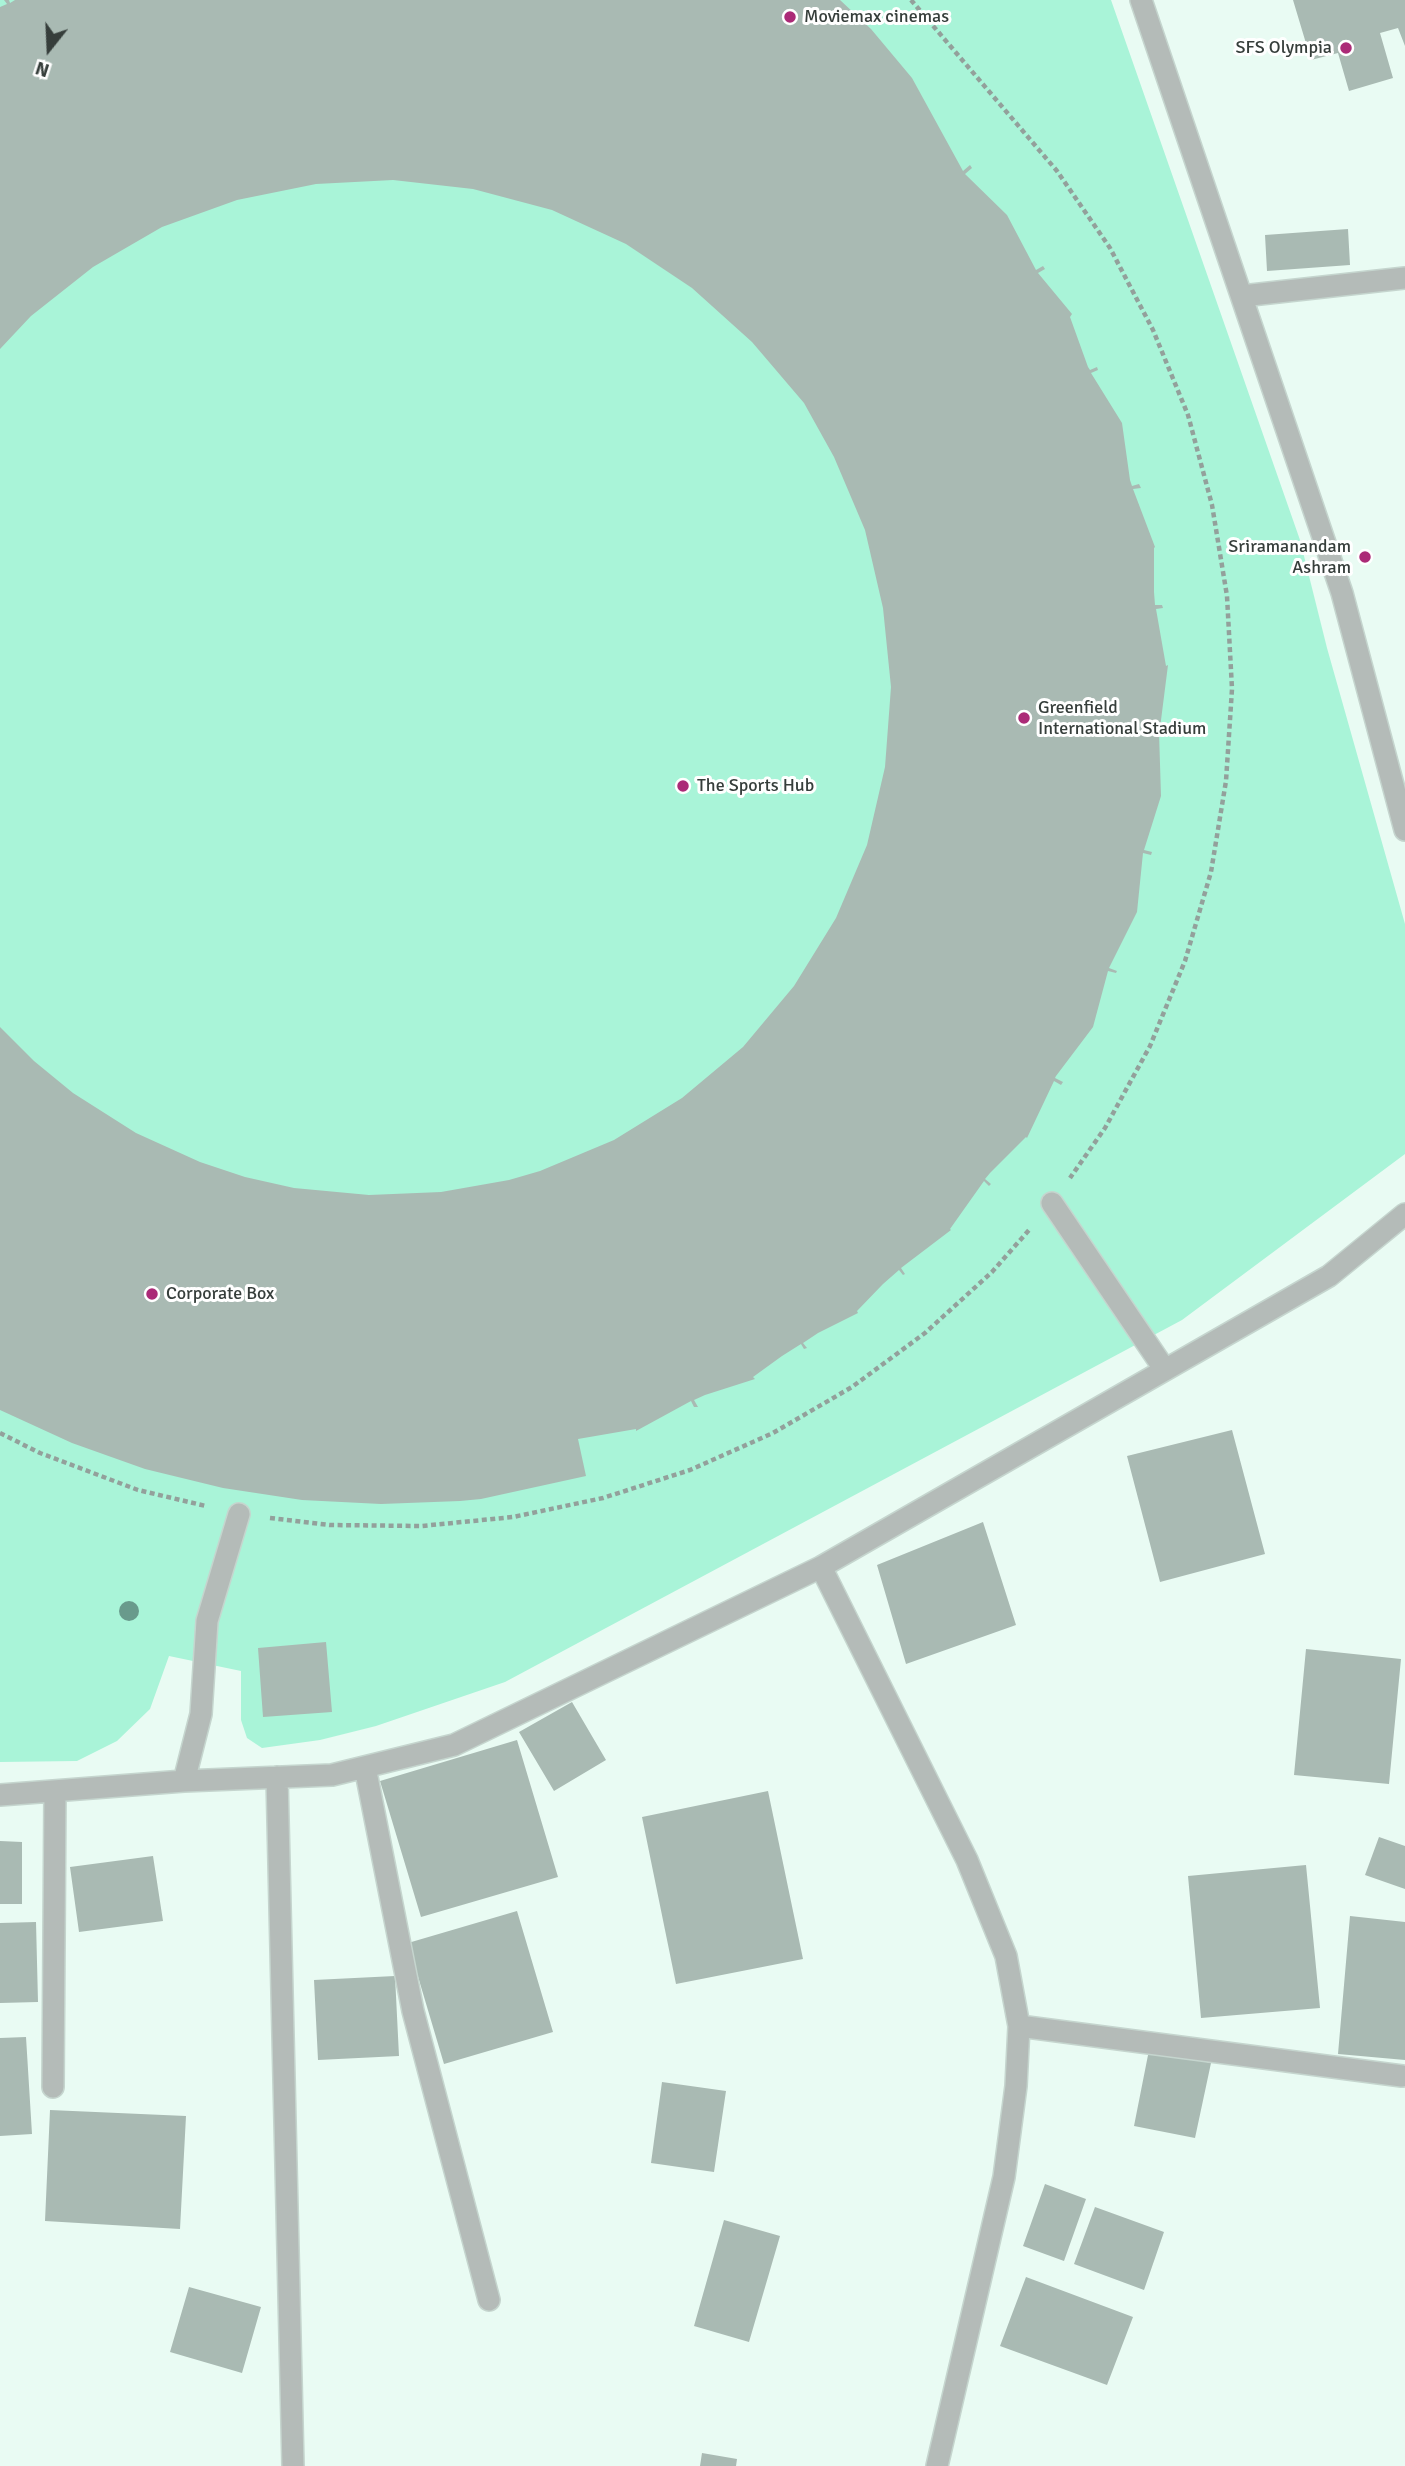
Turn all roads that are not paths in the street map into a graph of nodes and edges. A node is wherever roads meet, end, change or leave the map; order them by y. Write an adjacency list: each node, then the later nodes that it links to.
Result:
1 (1141, 0): 3 (street)
2 (1405, 278): 3 (street)
3 (1242, 296): 4 (street)
4 (1405, 830)
5 (1052, 1203): 7 (street)
6 (1405, 1214): 7 (street)
7 (1165, 1370): 9 (street)
8 (240, 1514): 12 (street)
9 (821, 1567): 10 (street); 15 (street)
10 (365, 1767): 11 (street); 18 (street)
11 (277, 1777): 12 (street); 19 (street)
12 (184, 1781): 13 (street)
13 (55, 1791): 14 (street); 17 (street)
14 (0, 1795)
15 (1020, 2026): 16 (street); 20 (street)
16 (1402, 2076)
17 (52, 2087)
18 (489, 2300)
19 (293, 2466)
20 (936, 2466)

